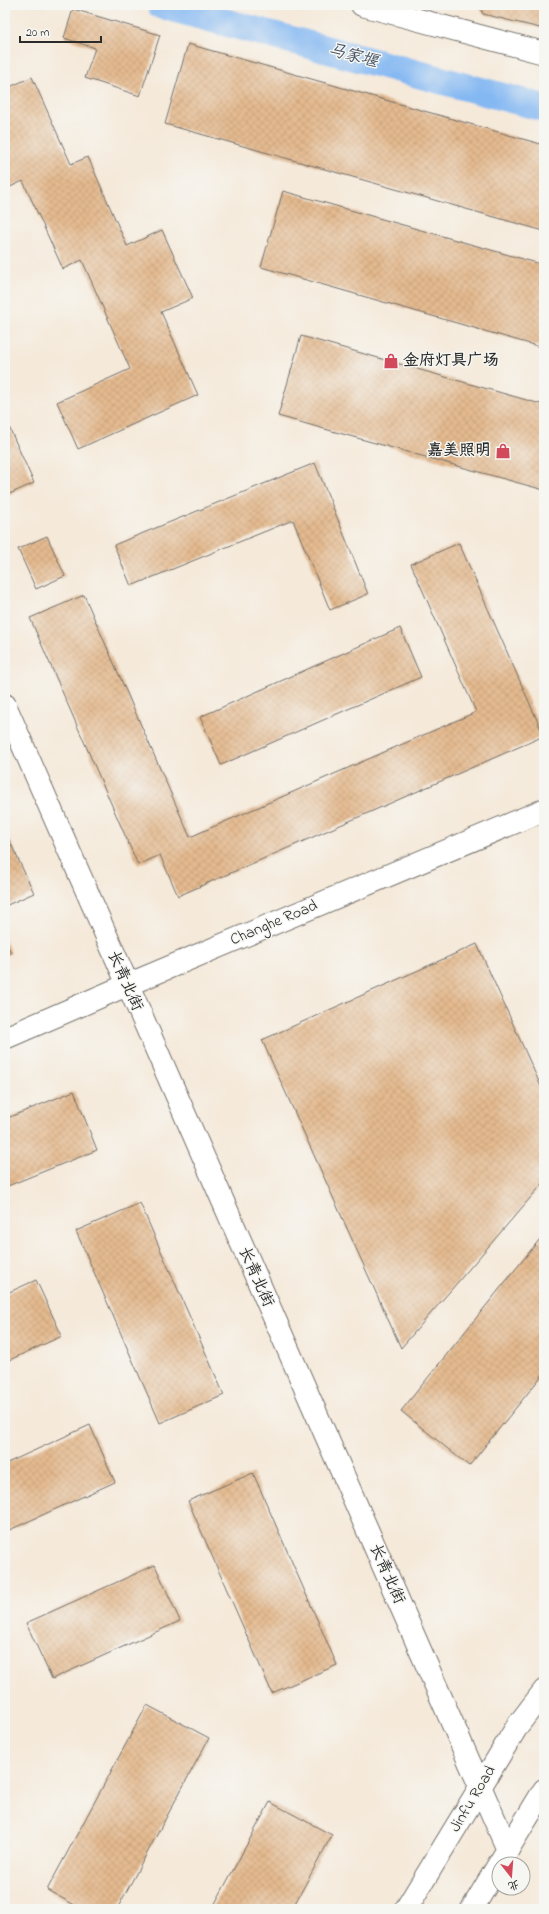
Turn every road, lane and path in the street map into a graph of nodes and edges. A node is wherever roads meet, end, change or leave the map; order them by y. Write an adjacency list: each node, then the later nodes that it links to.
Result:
1 (362, 5): 2 (street)
2 (544, 53)
3 (5, 705): 5 (street, 长青北街)
4 (544, 810): 5 (street, Changhe Road)
5 (127, 985): 6 (street, Changhe Road); 8 (street, 长青北街)
6 (5, 1038)
7 (544, 1691): 8 (street, Jinfu Road)
8 (480, 1786): 10 (street, 长青北街); 13 (street, Jinfu Road)
9 (544, 1790): 11 (street)
10 (501, 1856)
11 (504, 1856)
12 (491, 1877): 14 (street)
13 (406, 1909)
14 (472, 1909)

